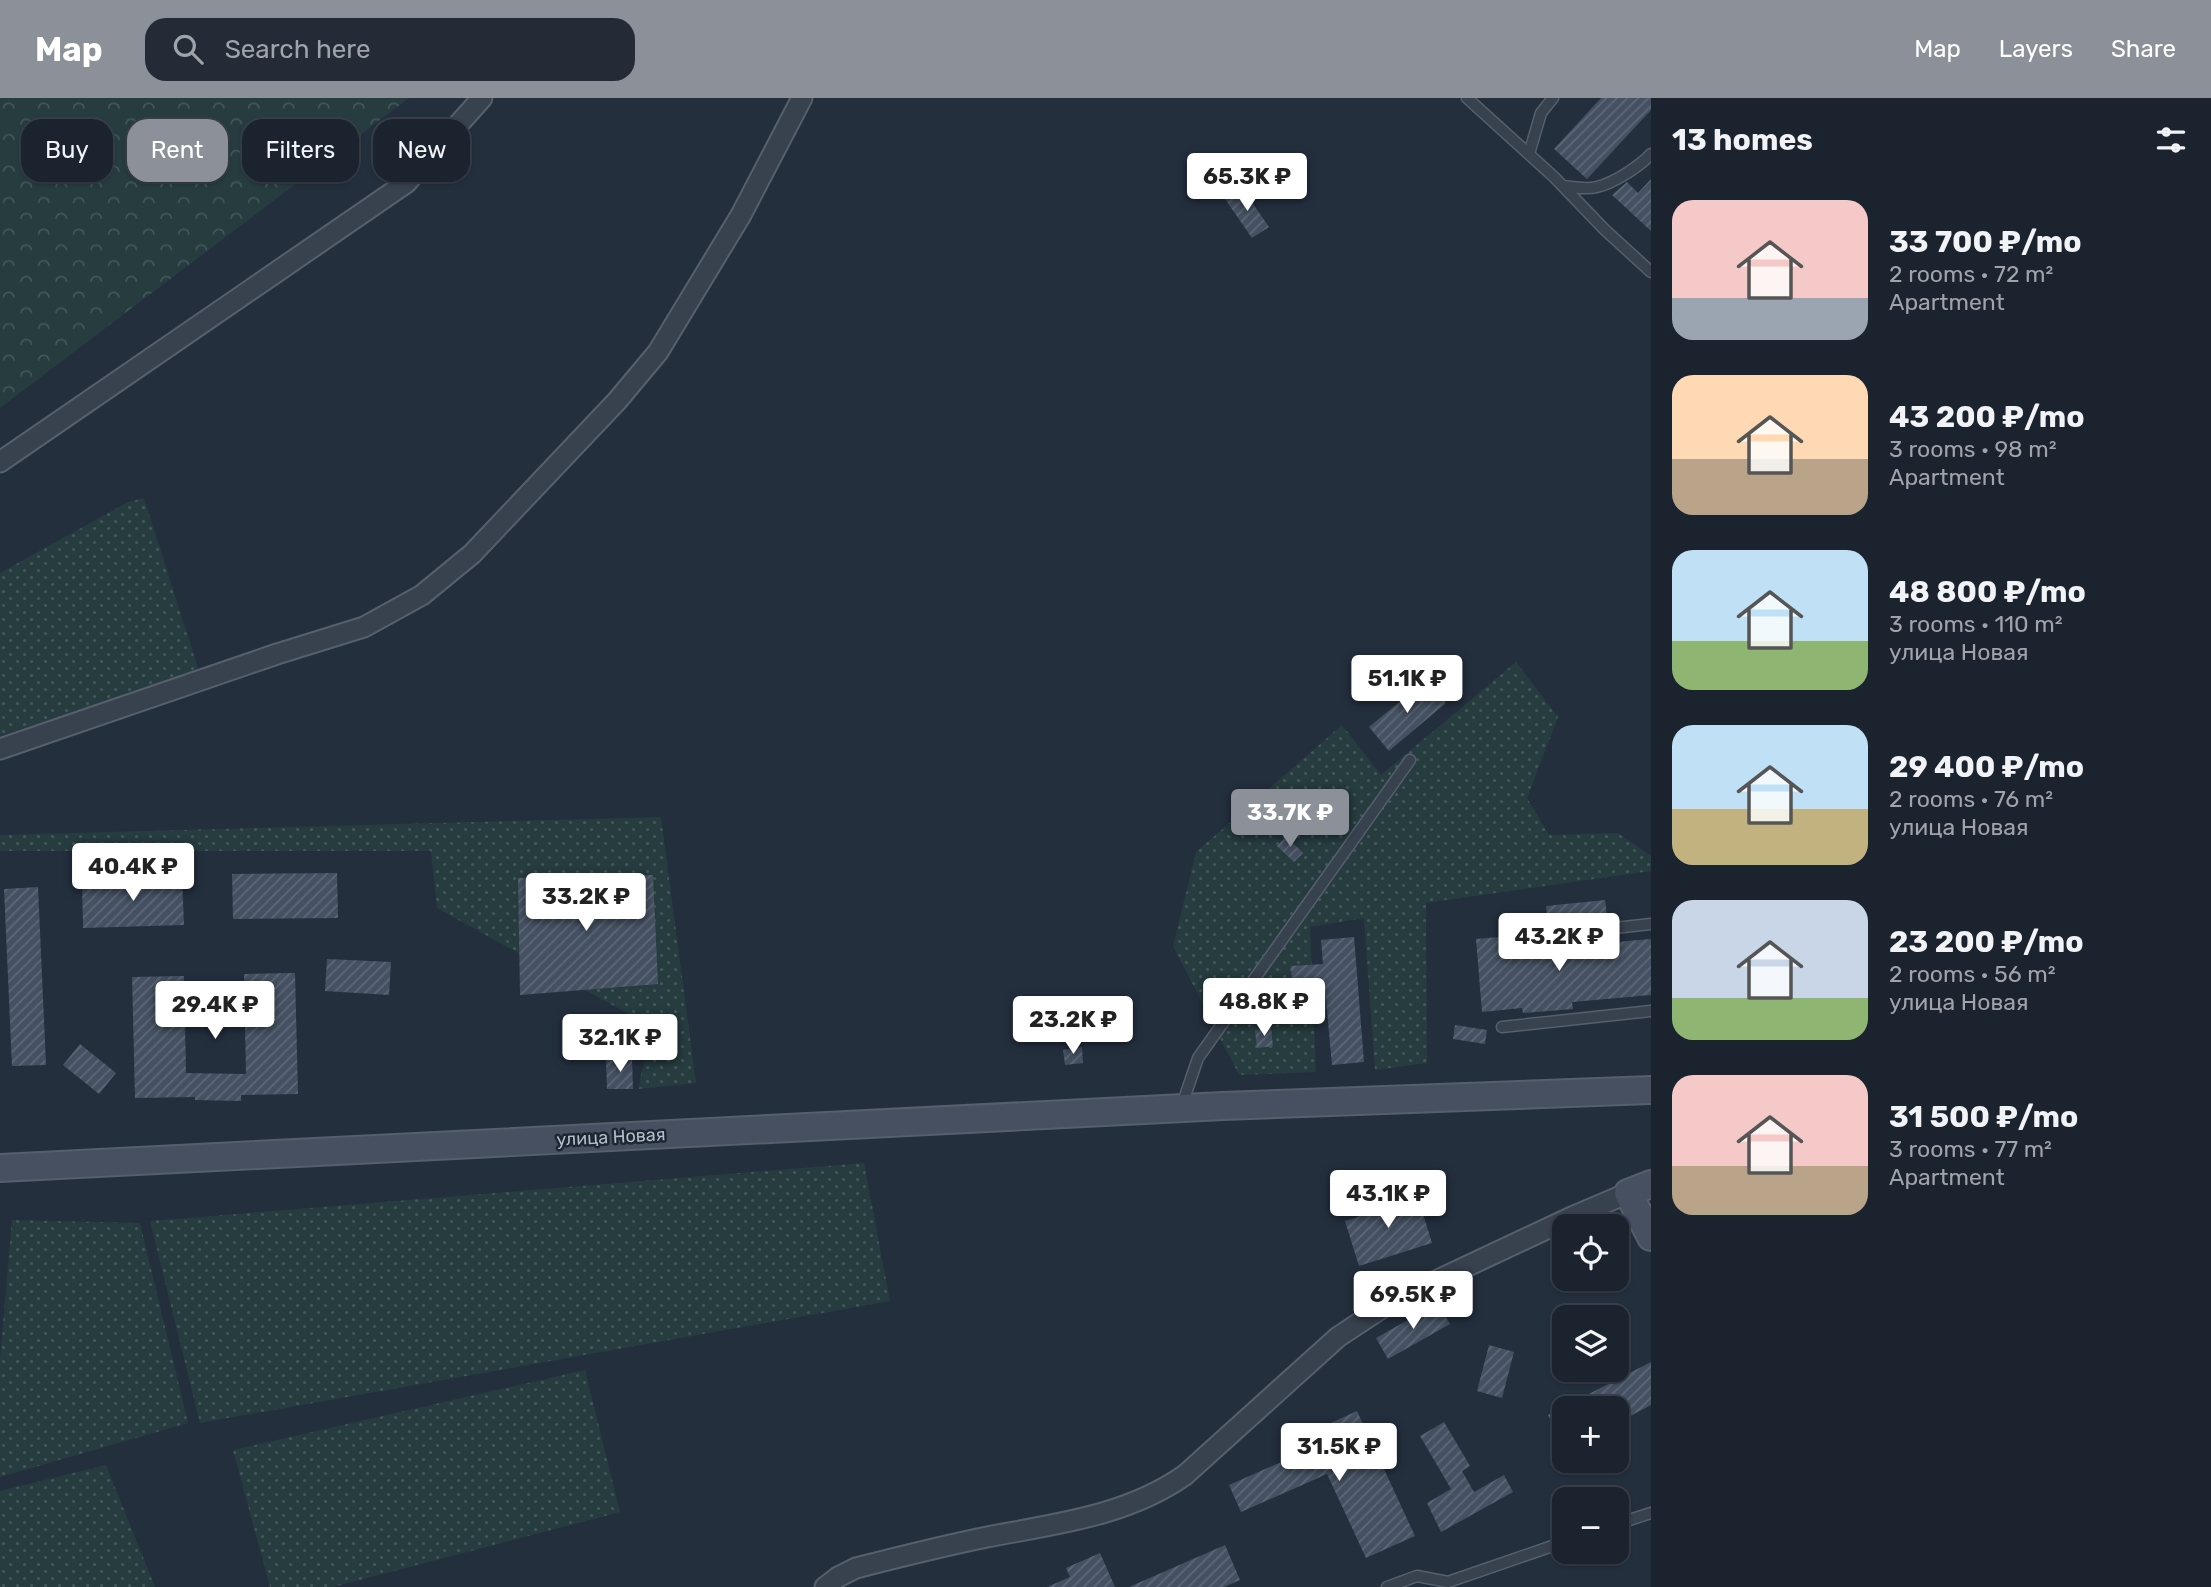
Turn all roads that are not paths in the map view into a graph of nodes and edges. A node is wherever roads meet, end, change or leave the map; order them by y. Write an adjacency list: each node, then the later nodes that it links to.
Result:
1 (482, 98): 9 (street)
2 (802, 98): 10 (street)
3 (1467, 98): 5 (lane)
4 (1553, 98): 5 (lane)
5 (1529, 154): 7 (lane)
6 (1651, 154): 7 (lane)
7 (1563, 186): 8 (lane)
8 (1651, 272)
9 (0, 461)
10 (0, 749)
11 (1410, 760): 17 (lane)
12 (1651, 924): 13 (lane)
13 (1560, 934)
14 (1651, 1011): 15 (lane)
15 (1502, 1027)
16 (1651, 1090): 17 (street, улица Новая)
17 (1181, 1108): 18 (street, улица Новая)
18 (0, 1168)
19 (1639, 1189): 20 (street); 24 (street)
20 (1651, 1237)
21 (1651, 1513): 22 (lane)
22 (1629, 1520)
23 (1552, 1546): 25 (lane)
24 (825, 1587)
25 (1387, 1587)

